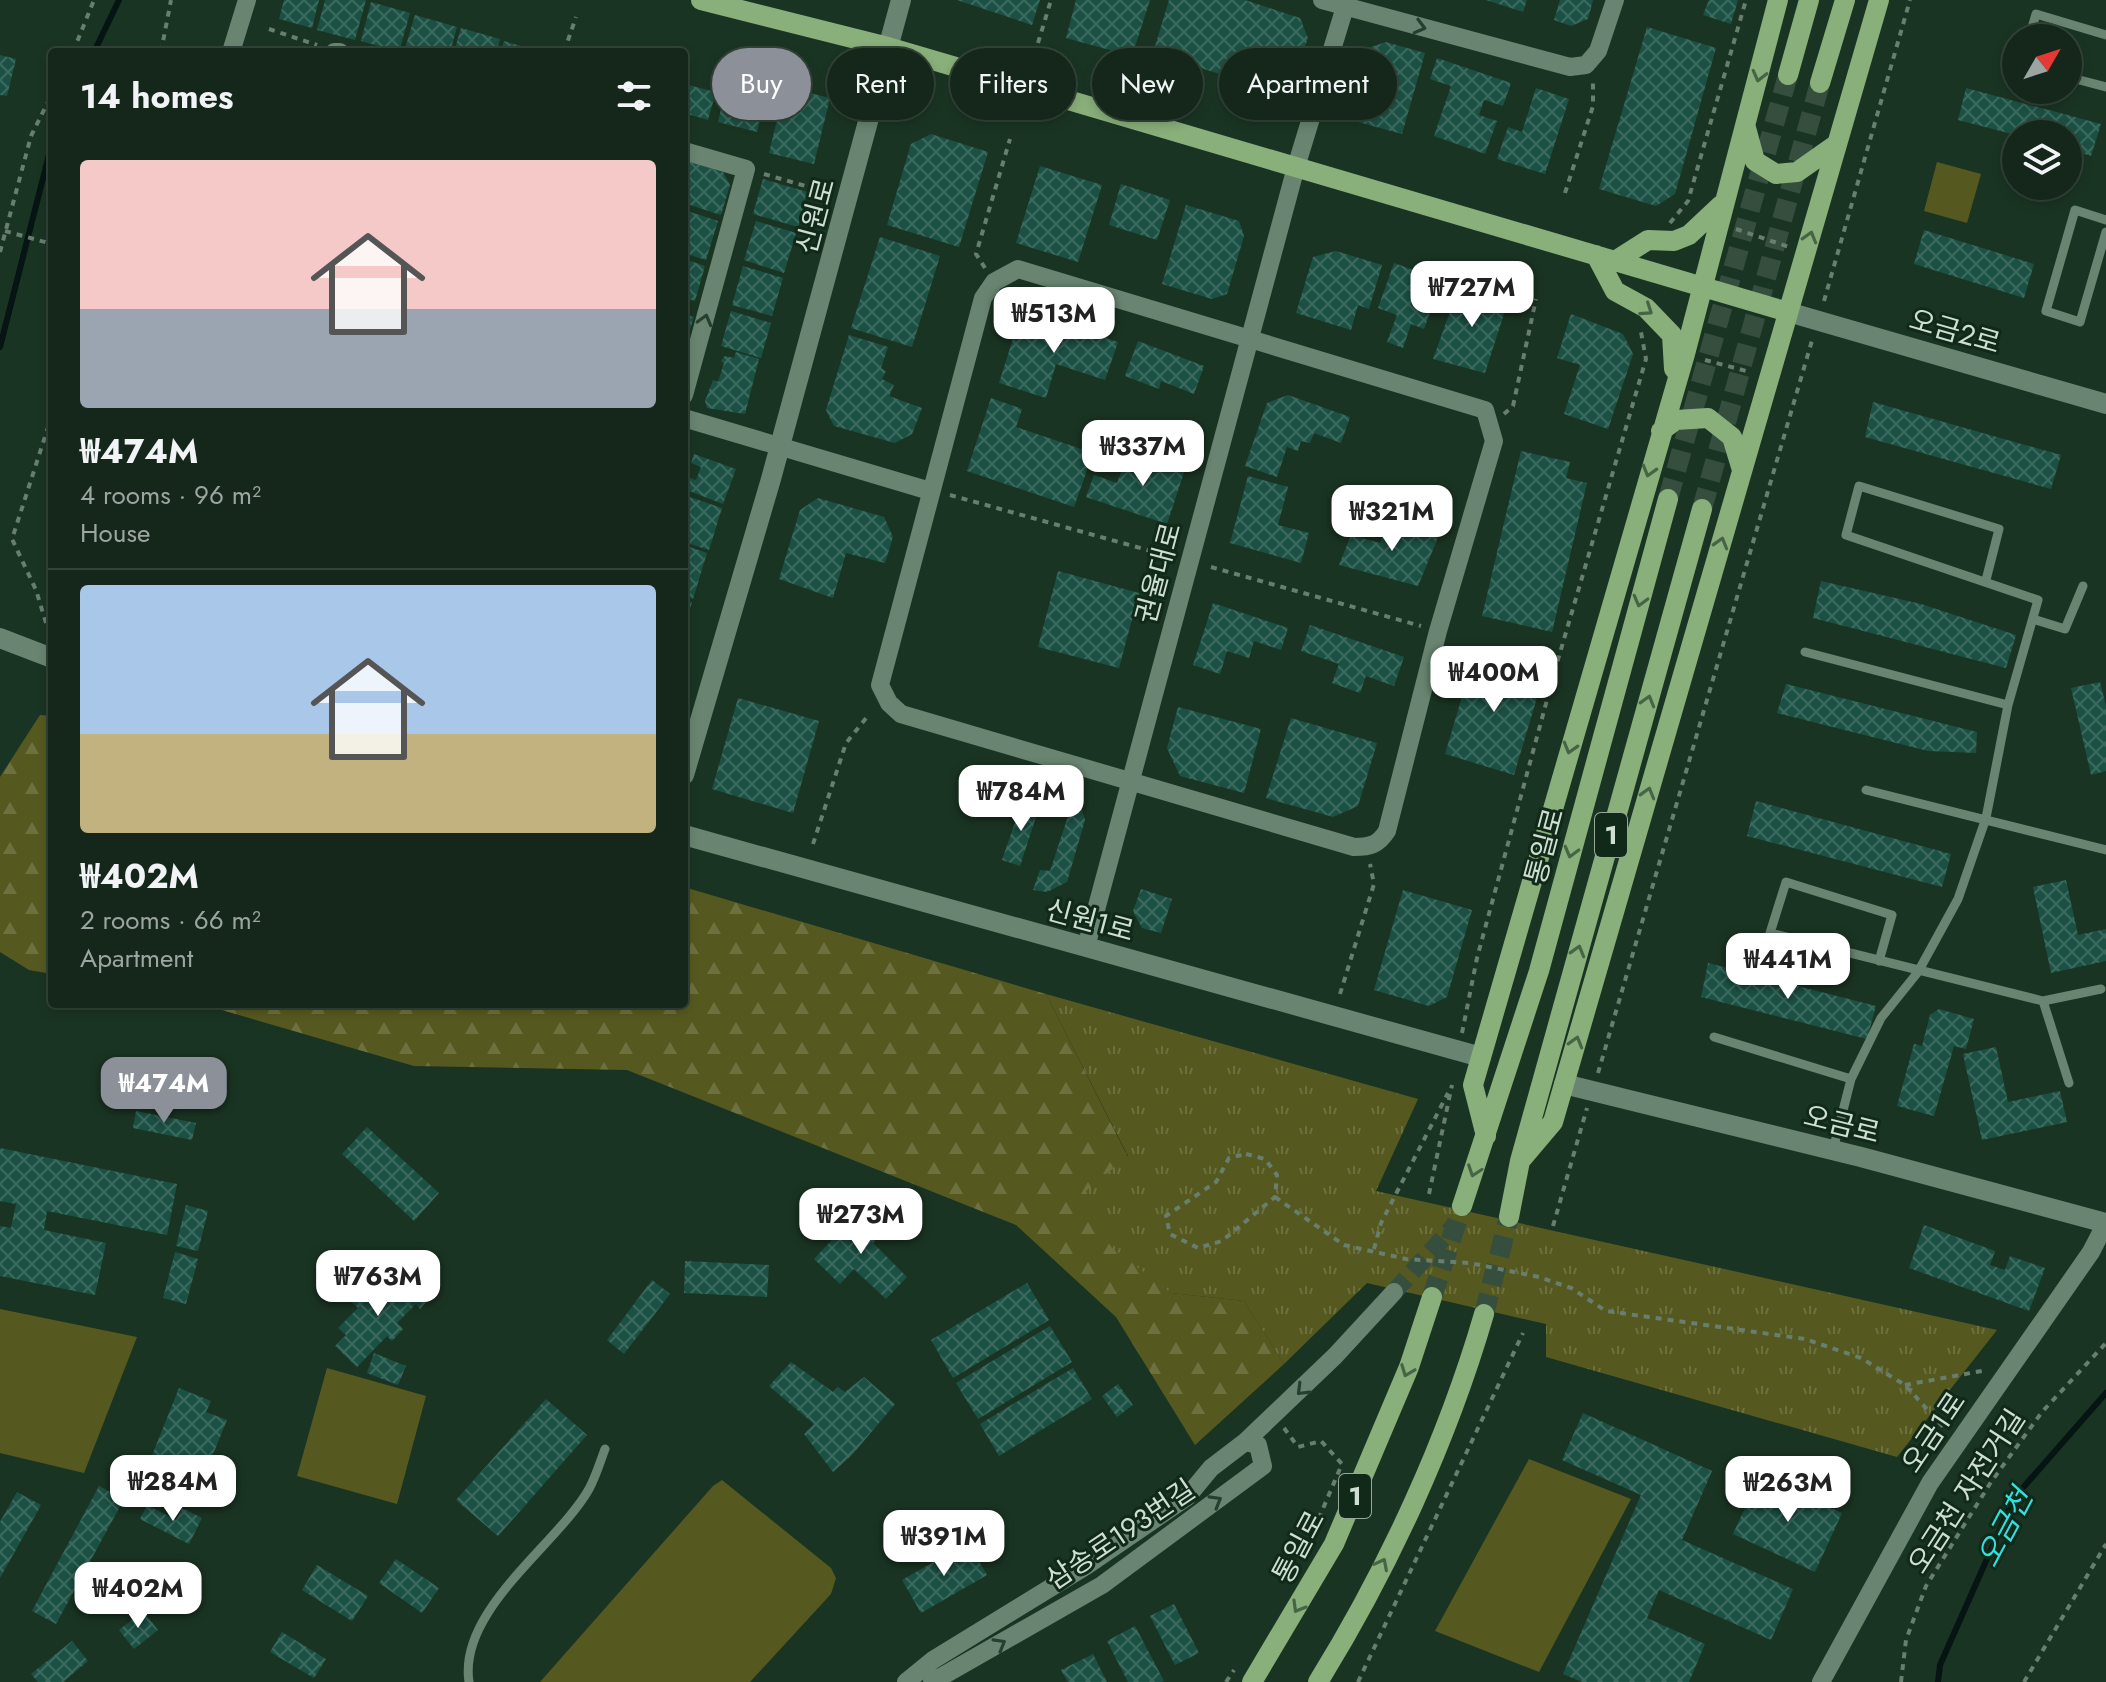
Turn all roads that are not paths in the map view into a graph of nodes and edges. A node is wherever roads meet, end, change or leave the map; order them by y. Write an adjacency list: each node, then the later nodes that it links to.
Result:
1 (247, 0): 16 (street)
2 (701, 0): 15 (main road)
3 (901, 0): 15 (street, 신원로)
4 (1322, 0): 10 (street)
5 (1615, 0): 10 (street, one-way to 5)
6 (1778, 0): 21 (main road, one-way to 21)
7 (1809, 0): 17 (main road)
8 (1845, 0): 19 (main road)
9 (1879, 0): 22 (main road)
10 (1345, 7): 24 (street, 권율대로)
11 (2033, 24): 12 (lane)
12 (2069, 24)
13 (2082, 28): 14 (lane)
14 (2106, 35)
15 (888, 47): 24 (main road); 37 (street, 신원로)
16 (232, 48)
17 (1788, 75)
18 (2082, 81): 20 (lane)
19 (1820, 83)
20 (2106, 87)
21 (1746, 128): 22 (main road); 26 (main road)
22 (1837, 144): 30 (main road, one-way to 22)
23 (688, 152): 33 (street, one-way to 23)
24 (1296, 167): 28 (main road); 31 (street, 권율대로)
25 (2106, 220): 27 (lane)
26 (1712, 222): 28 (main road); 29 (main road)
27 (2106, 232)
28 (1605, 258): 29 (main road); 32 (main road, one-way to 32)
29 (1702, 289): 30 (main road); 32 (main road)
30 (1788, 312): 34 (street, 오금2로); 38 (main road)
31 (1251, 337): 39 (street); 50 (street, 권율대로); 50 (street)
32 (1679, 351): 36 (main road)
33 (688, 380)
34 (2106, 404)
35 (688, 419): 37 (street)
36 (1661, 431): 38 (main road); 61 (main road, one-way to 61)
37 (780, 445): 39 (street); 49 (street, 신원로)
38 (1742, 470): 64 (main road, one-way to 38)
39 (930, 491): 50 (street)
40 (1668, 499): 65 (main road, 통일로 / 1, one-way to 65)
41 (1702, 509): 67 (main road, 1, one-way to 41)
42 (1986, 580): 42 (lane); 44 (lane)
43 (2083, 586): 44 (lane)
44 (2033, 619): 48 (lane)
45 (0, 638): 47 (street)
46 (1805, 652): 48 (lane)
47 (48, 656)
48 (2008, 705): 52 (lane)
49 (688, 761)
50 (1130, 782): 55 (street, 권율대로)
51 (1866, 790): 52 (lane)
52 (1986, 818): 54 (lane); 57 (lane)
53 (688, 836): 55 (street, 신원1로)
54 (2106, 850)
55 (1086, 947): 61 (street, 신원1로)
56 (1879, 961): 56 (lane); 57 (lane)
57 (1918, 972): 59 (lane); 62 (lane)
58 (2101, 989): 59 (lane)
59 (2043, 1001): 63 (lane)
60 (1714, 1037): 62 (lane)
61 (1481, 1057): 65 (main road)
62 (1851, 1079): 66 (lane)
63 (2069, 1083)
64 (1564, 1084): 66 (street, 오금로); 67 (main road)
65 (1486, 1136): 68 (main road, 통일로 / 1, one-way to 68)
66 (1833, 1150): 70 (street, 오금로)
67 (1520, 1161): 69 (main road, 1)
68 (1462, 1206)
69 (1509, 1217)
70 (2106, 1223): 81 (street, 오금1로)
71 (1394, 1292): 74 (street, 삼송로193번길, one-way to 74)
72 (1432, 1297): 79 (main road, 통일로 / 1, one-way to 79)
73 (1484, 1314): 80 (main road, 1, one-way to 73)
74 (1245, 1442): 77 (street, 삼송로193번길); 78 (street, 삼송로193번길, one-way to 74)
75 (605, 1449): 76 (lane)
76 (469, 1682)
77 (906, 1682)
78 (932, 1682)
79 (1252, 1682)
80 (1318, 1682)
81 (1821, 1682)

